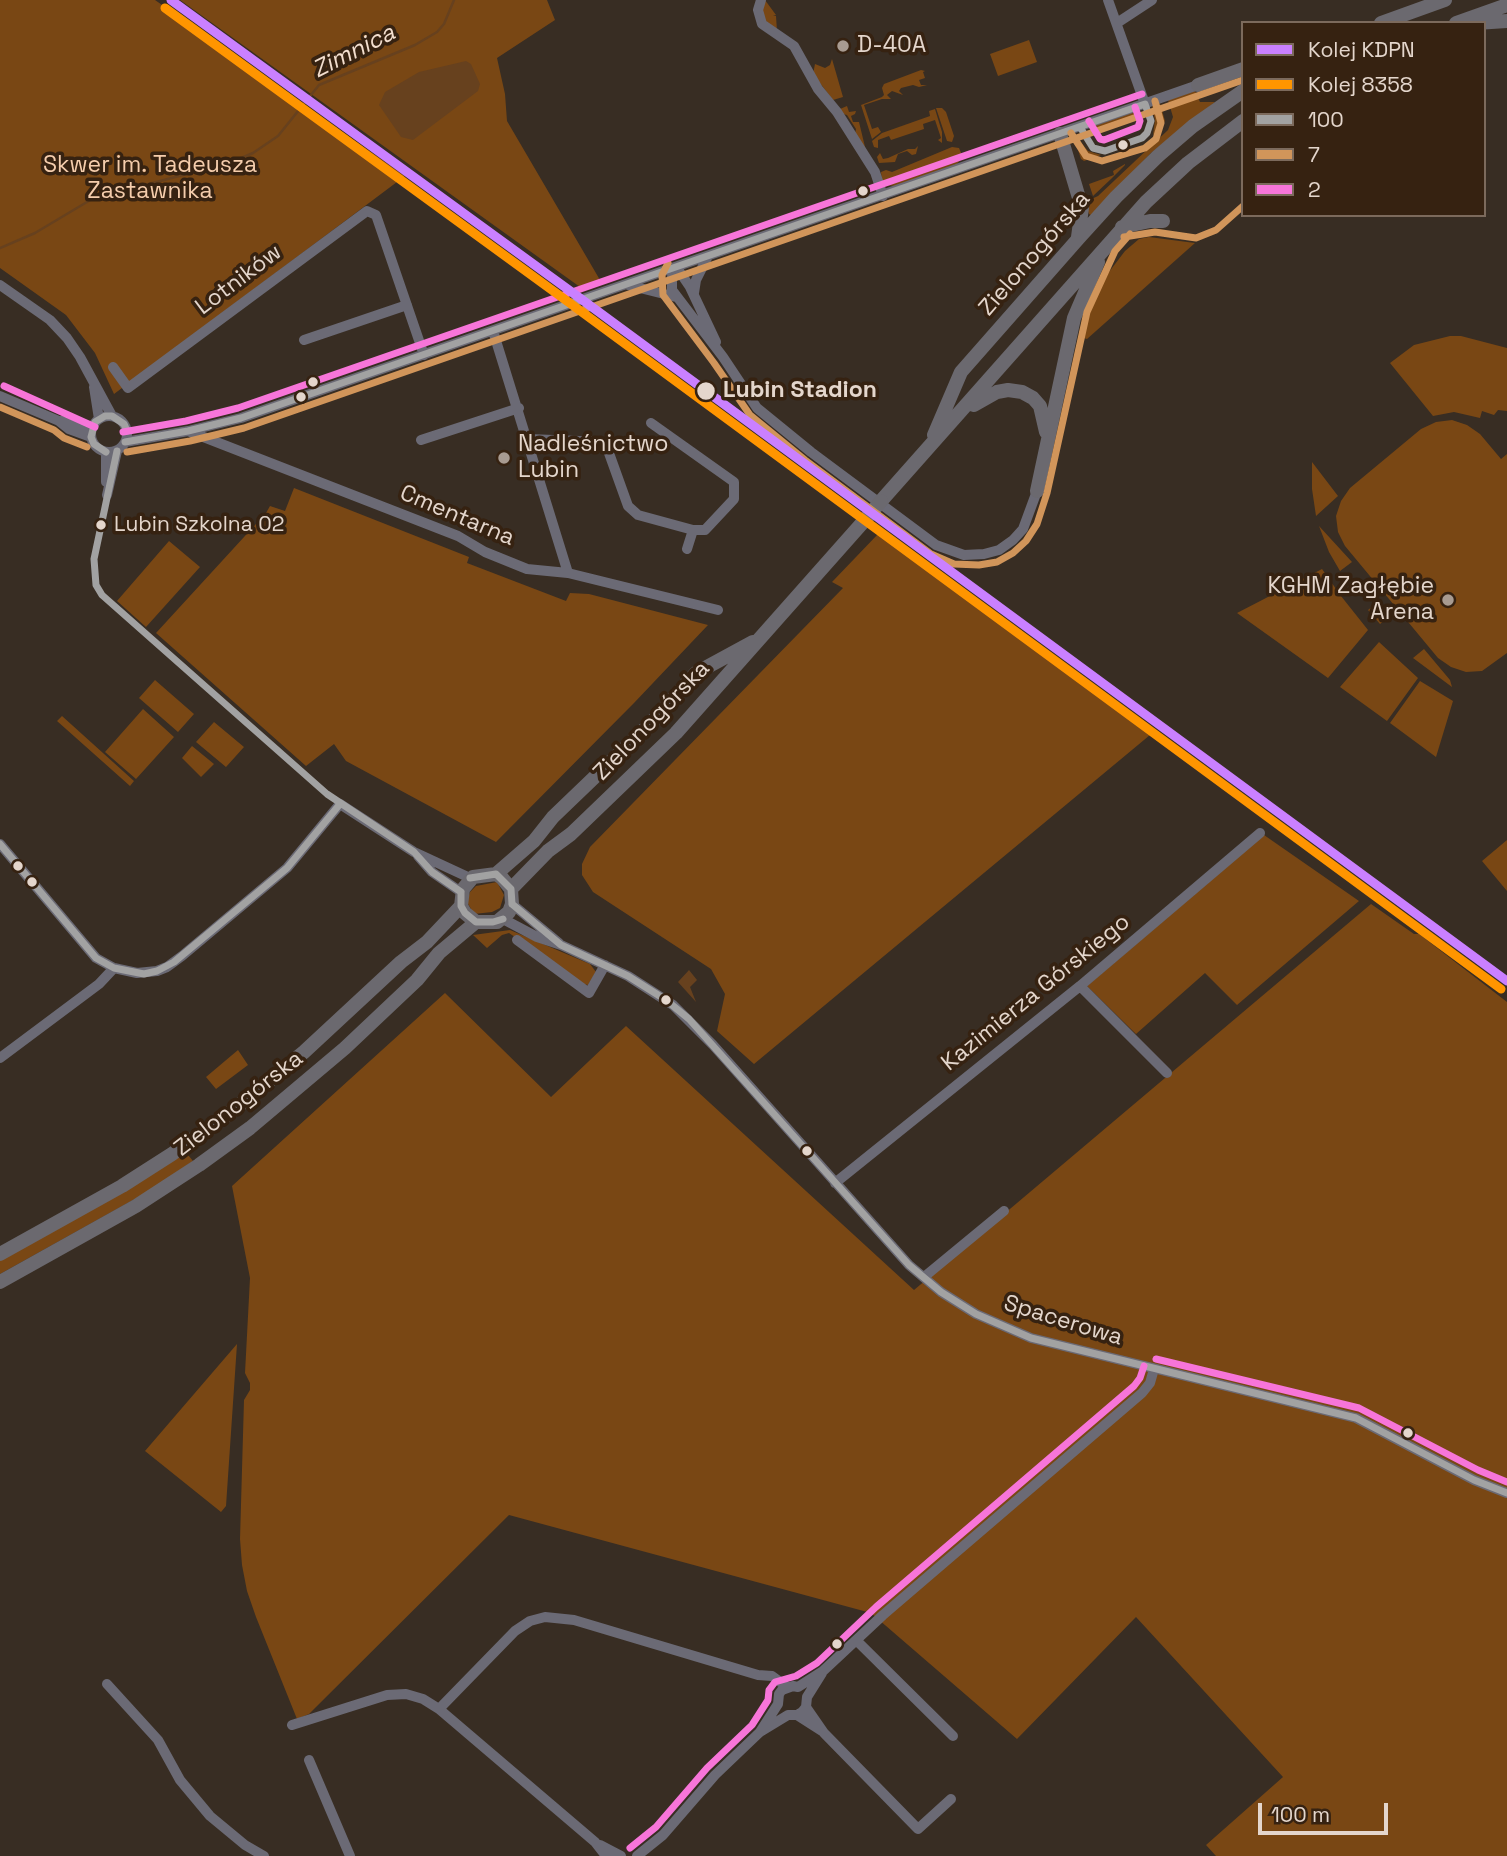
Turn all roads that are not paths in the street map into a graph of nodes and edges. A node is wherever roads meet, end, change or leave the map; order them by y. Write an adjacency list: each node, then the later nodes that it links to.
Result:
1 (761, 0): 17 (street)
2 (1108, 0): 10 (street)
3 (1152, 0): 10 (street)
4 (1445, 0): 6 (main road)
5 (1507, 5): 7 (main road)
6 (1387, 21)
7 (1462, 21)
8 (1507, 21): 9 (main road)
9 (1486, 22)
10 (1117, 23): 14 (street)
11 (1241, 70): 12 (main road)
12 (1198, 85): 14 (street)
13 (1241, 93): 20 (main road, Zielonogórska)
14 (1145, 104): 16 (street)
15 (1241, 123): 19 (main road, Zielonogórska)
16 (1060, 134): 17 (street); 20 (main road)
17 (883, 196): 22 (street)
18 (1163, 221): 19 (main road)
19 (1122, 227): 21 (main road, Zielonogórska)
20 (1078, 239): 46 (main road, Zielonogórska)
21 (1106, 245): 40 (main road, Zielonogórska); 45 (main road)
22 (708, 256): 23 (street); 26 (street)
23 (677, 268): 25 (street); 26 (street); 27 (street)
24 (0, 285): 34 (street)
25 (625, 285): 27 (street); 29 (street)
26 (695, 296): 32 (street)
27 (676, 297): 32 (street)
28 (407, 304): 30 (street); 31 (street); 33 (street, Lotników)
29 (494, 331): 31 (street); 36 (street)
30 (304, 340)
31 (424, 355): 41 (street)
32 (723, 357): 48 (street)
33 (113, 367)
34 (94, 384): 37 (street); 39 (street)
35 (0, 396): 39 (street)
36 (519, 408): 43 (street); 44 (street)
37 (112, 416): 39 (street); 42 (street)
38 (651, 423): 50 (street)
39 (94, 427): 47 (street)
40 (946, 428): 45 (main road); 46 (main road, Zielonogórska)
41 (188, 431): 42 (street); 52 (street, Cmentarna)
42 (126, 436): 47 (street)
43 (528, 439): 50 (street); 52 (street)
44 (421, 440)
45 (1046, 442): 48 (main road)
46 (928, 448): 54 (main road, Zielonogórska, bridge)
47 (111, 451): 49 (street)
48 (1037, 491)
49 (107, 494)
50 (693, 530): 51 (street)
51 (687, 549)
52 (568, 573): 53 (street, Cmentarna)
53 (718, 610)
54 (760, 638): 58 (main road, Zielonogórska); 60 (main road, Zielonogórska)
55 (1260, 833): 68 (street, Kazimierza Górskiego)
56 (0, 844): 67 (street)
57 (414, 852): 59 (street); 61 (street); 67 (street)
58 (496, 874): 59 (main road); 60 (main road)
59 (471, 878): 61 (main road)
60 (511, 896): 62 (main road); 65 (street, Spacerowa)
61 (461, 899): 63 (main road); 73 (main road, Zielonogórska)
62 (503, 919): 63 (main road); 65 (street, Spacerowa)
63 (476, 922): 75 (main road, Zielonogórska)
64 (517, 940): 66 (street)
65 (561, 945): 66 (street, Spacerowa)
66 (605, 965): 71 (street, Spacerowa)
67 (114, 968): 69 (street)
68 (1080, 986): 70 (street); 71 (street, Kazimierza Górskiego)
69 (0, 1058)
70 (1167, 1073)
71 (835, 1183): 74 (street, Spacerowa)
72 (1004, 1211): 74 (street)
73 (0, 1254)
74 (923, 1277): 76 (street, Spacerowa)
75 (0, 1282)
76 (1154, 1369): 77 (street, Spacerowa); 78 (street)
77 (1507, 1493)
78 (856, 1640): 79 (street); 88 (street)
79 (823, 1671): 81 (street); 82 (street)
80 (107, 1684): 93 (street)
81 (786, 1693): 82 (street); 83 (street); 84 (street); 86 (street)
82 (806, 1702): 84 (street); 87 (street)
83 (439, 1709): 85 (street); 92 (street)
84 (792, 1715): 86 (street); 87 (street)
85 (292, 1724)
86 (760, 1732): 91 (street)
87 (824, 1733): 90 (street)
88 (953, 1736)
89 (309, 1760): 96 (street)
90 (951, 1799)
91 (663, 1835): 99 (street); 100 (street)
92 (595, 1842): 97 (street); 98 (street)
93 (245, 1845): 94 (street); 95 (street)
94 (240, 1856)
95 (264, 1856)
96 (350, 1856)
97 (606, 1856)
98 (621, 1856)
99 (637, 1856)
100 (652, 1856)

